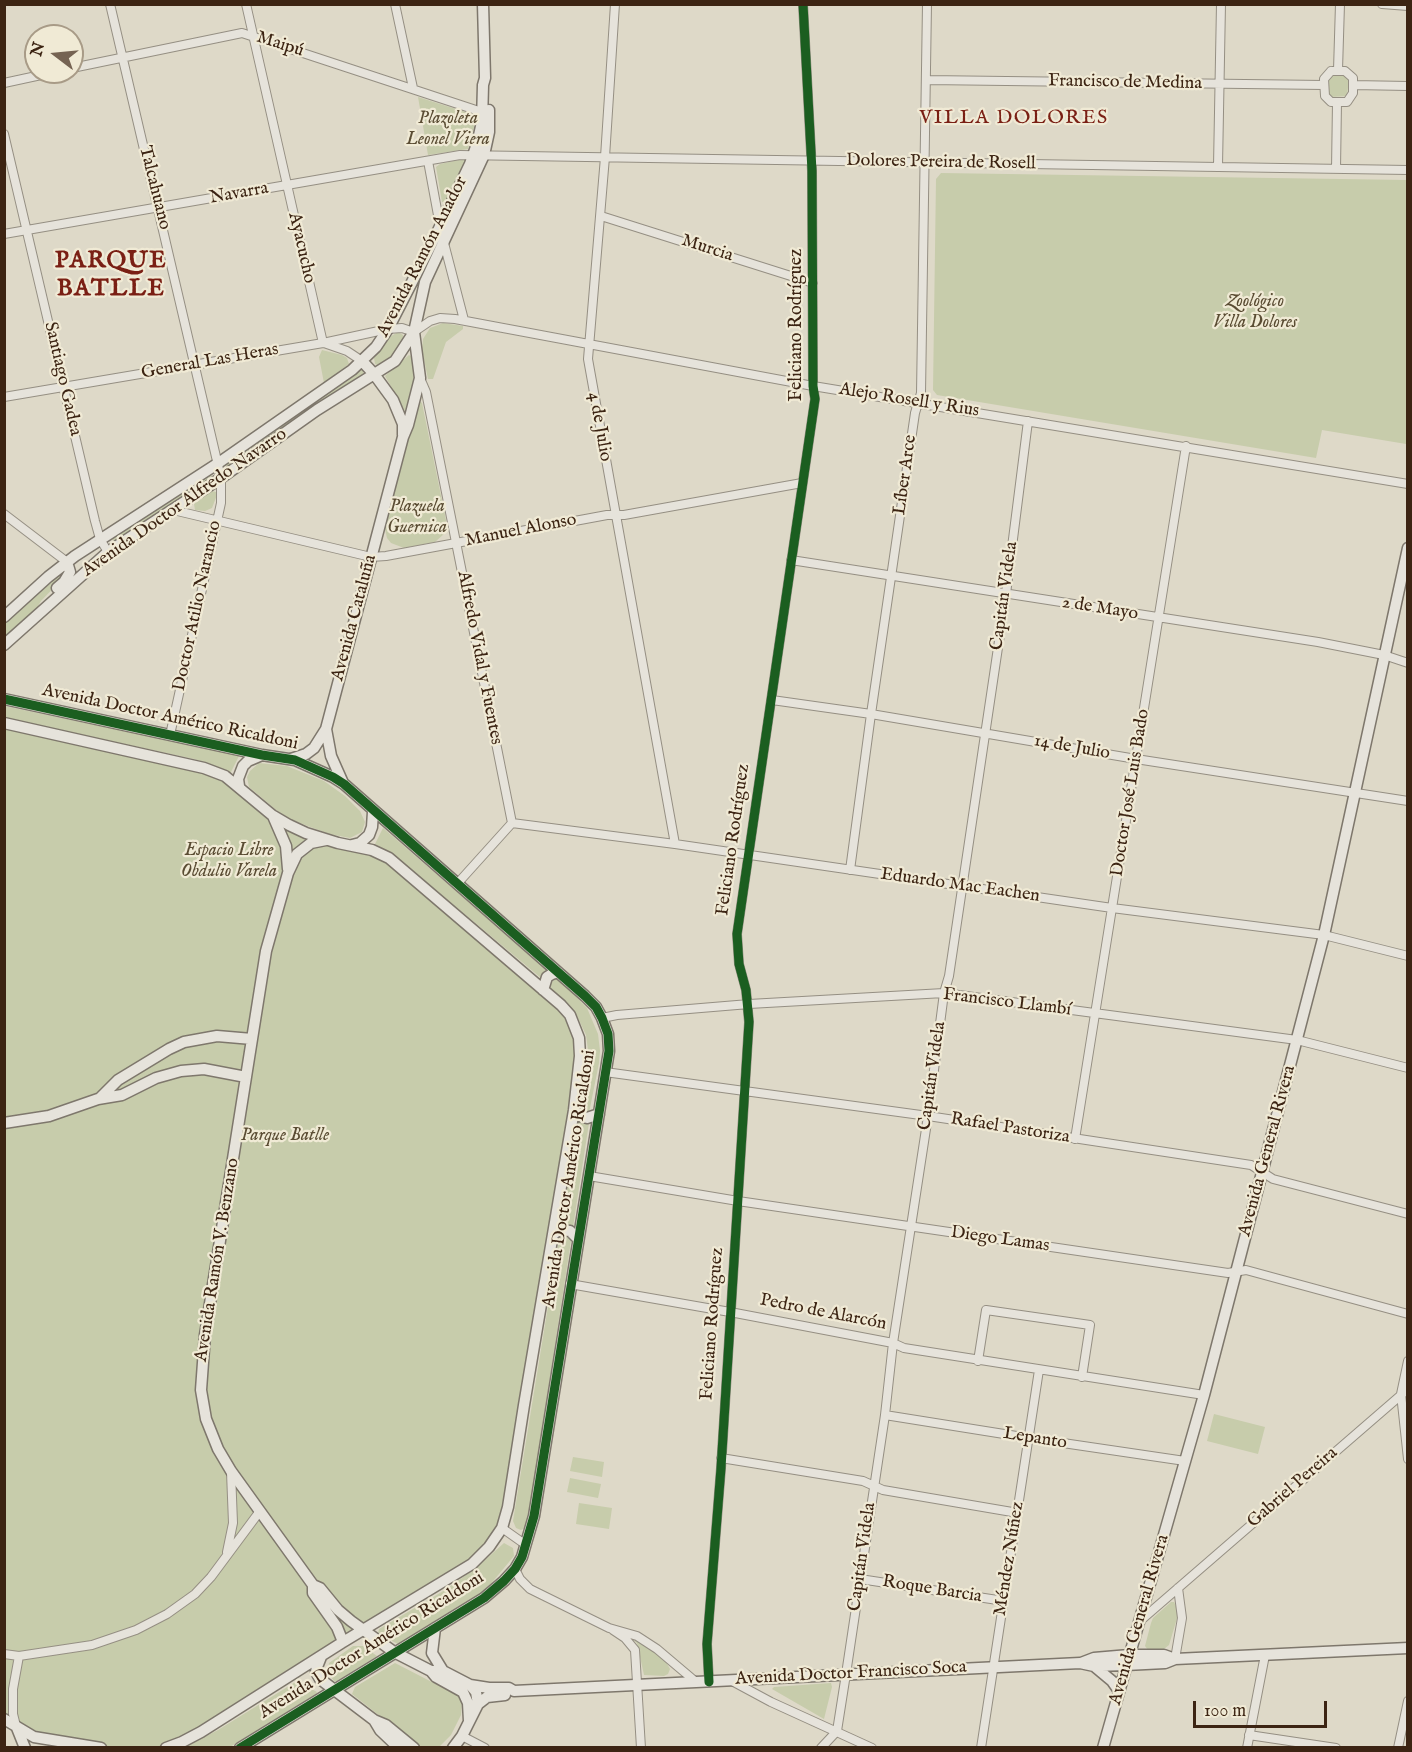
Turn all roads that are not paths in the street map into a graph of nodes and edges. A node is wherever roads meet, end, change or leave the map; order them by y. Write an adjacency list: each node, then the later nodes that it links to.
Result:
1 (110, 4): 13 (street, Talcahuano)
2 (246, 4): 12 (street, Ayacucho)
3 (395, 4): 24 (street)
4 (483, 4): 16 (street, Avenida Ramón Anador)
5 (615, 4): 29 (street, 4 de Julio)
6 (803, 4): 31 (street, Feliciano Rodríguez)
7 (927, 4): 18 (street, Líber Arce)
8 (1221, 4): 21 (street)
9 (1340, 4): 15 (street)
10 (1382, 4): 11 (street)
11 (1407, 6)
12 (253, 36): 13 (street, Maipú); 24 (street, Maipú); 36 (street, Ayacucho)
13 (122, 57): 14 (street, Maipú); 37 (street, Talcahuano)
14 (84, 65)
15 (1338, 70): 19 (street); 22 (street)
16 (485, 78): 26 (street, Avenida Ramón Anador); 28 (street, Avenida Ramón Anador)
17 (24, 79): 20 (street)
18 (927, 80): 21 (street, Francisco de Medina); 32 (street, Líber Arce)
19 (1324, 82): 21 (street, Francisco de Medina); 25 (street)
20 (4, 83)
21 (1219, 85): 33 (street)
22 (1353, 85): 23 (street); 25 (street)
23 (1407, 86)
24 (413, 88): 26 (street, Maipú)
25 (1337, 102): 34 (street)
26 (483, 112): 28 (street, Avenida Ramón Anador)
27 (4, 134): 40 (street, Santiago Gadea)
28 (479, 155): 29 (street, Dolores Pereira de Rosell); 30 (street, Navarra); 39 (street, Avenida Ramón Anador); 42 (street, Avenida Ramón Anador)
29 (605, 157): 31 (street, Dolores Pereira de Rosell); 38 (street, 4 de Julio)
30 (428, 161): 36 (street, Navarra); 39 (street)
31 (811, 161): 32 (street, Dolores Pereira de Rosell); 43 (street, Feliciano Rodríguez)
32 (926, 163): 33 (street, Dolores Pereira de Rosell); 56 (street, Líber Arce)
33 (1218, 166): 34 (street, Dolores Pereira de Rosell)
34 (1336, 169): 35 (street, Dolores Pereira de Rosell)
35 (1407, 170)
36 (287, 186): 37 (street, Navarra); 47 (street, Ayacucho)
37 (159, 208): 40 (street, Navarra); 50 (street, Talcahuano)
38 (601, 216): 43 (street, Murcia); 48 (street, 4 de Julio)
39 (440, 226): 45 (street, Avenida Ramón Anador)
40 (28, 230): 41 (street, Navarra); 54 (street, Santiago Gadea)
41 (4, 234)
42 (443, 242): 44 (street); 46 (street, Avenida Ramón Anador)
43 (813, 283): 53 (street, Feliciano Rodríguez)
44 (464, 320): 46 (street, Alejo Rosell y Rius); 48 (street, Alejo Rosell y Rius)
45 (388, 329): 46 (street, General Las Heras); 47 (street, General Las Heras); 49 (street, Avenida Ramón Anador)
46 (414, 332): 51 (street, Avenida Ramón Anador); 52 (street, Avenida Cataluña)
47 (323, 343): 49 (street); 50 (street, General Las Heras)
48 (589, 345): 53 (street, Alejo Rosell y Rius); 66 (street, 4 de Julio)
49 (362, 361): 51 (street, Avenida Cataluña); 60 (street, Avenida Doctor Alfredo Navarro)
50 (196, 364): 54 (street, General Las Heras); 60 (street, Talcahuano)
51 (374, 374): 58 (street, Avenida Cataluña); 61 (street, Avenida Doctor Alfredo Navarro)
52 (420, 378): 58 (street, Avenida Cataluña); 69 (street, Alfredo Vidal y Fuentes)
53 (813, 386): 56 (street, Alejo Rosell y Rius); 62 (street, Feliciano Rodríguez)
54 (64, 387): 55 (street, General Las Heras); 68 (street, Santiago Gadea)
55 (4, 397)
56 (918, 403): 57 (street, Alejo Rosell y Rius); 75 (street, Líber Arce)
57 (1028, 421): 59 (street, Alejo Rosell y Rius); 76 (street, Capitán Videla)
58 (403, 437): 72 (street, Avenida Cataluña)
59 (1186, 446): 63 (street, Alejo Rosell y Rius); 80 (street, Doctor José Luis Bado)
60 (217, 464): 61 (street, Talcahuano); 68 (street, Avenida Doctor Alfredo Navarro)
61 (221, 478): 64 (street, Avenida Doctor Alfredo Navarro); 67 (street, Doctor Atilio Narancio)
62 (802, 483): 66 (street, Manuel Alonso); 73 (street, Feliciano Rodríguez)
63 (1407, 484)
64 (172, 510): 67 (street, Manuel Alonso); 71 (street, Avenida Doctor Alfredo Navarro)
65 (4, 514): 74 (street)
66 (615, 515): 69 (street, Manuel Alonso); 102 (street, 4 de Julio)
67 (217, 520): 72 (street, Manuel Alonso); 90 (street, Doctor Atilio Narancio)
68 (100, 539): 71 (street, Santiago Gadea); 74 (street, Avenida Doctor Alfredo Navarro)
69 (456, 543): 72 (street, Manuel Alonso); 100 (street, Alfredo Vidal y Fuentes)
70 (1407, 548): 77 (street, Avenida General Rivera)
71 (108, 552): 79 (street, Avenida Doctor Alfredo Navarro)
72 (371, 557): 88 (street, Avenida Cataluña)
73 (791, 560): 75 (street, 2 de Mayo); 85 (street, Feliciano Rodríguez)
74 (67, 562): 78 (street, Avenida Doctor Alfredo Navarro); 79 (street)
75 (892, 576): 76 (street, 2 de Mayo); 86 (street, Líber Arce)
76 (1006, 594): 80 (street, 2 de Mayo); 89 (street, Capitán Videla)
77 (1402, 596): 82 (street, Avenida General Rivera)
78 (4, 617)
79 (36, 617): 81 (street, Avenida Doctor Alfredo Navarro)
80 (1159, 618): 82 (street, 2 de Mayo); 93 (street, Doctor José Luis Bado)
81 (4, 645)
82 (1384, 655): 83 (street, 2 de Mayo); 96 (street, Avenida General Rivera)
83 (1407, 663)
84 (4, 699): 90 (street, Avenida Doctor Américo Ricaldoni)
85 (772, 700): 86 (street, 14 de Julio); 104 (street, Feliciano Rodríguez)
86 (871, 714): 89 (street, 14 de Julio); 105 (street, Líber Arce)
87 (4, 723): 95 (street, Avenida Doctor Américo Ricaldoni)
88 (326, 729): 92 (street, Avenida Cataluña); 94 (street, Avenida Cataluña)
89 (985, 733): 93 (street, 14 de Julio); 108 (street, Capitán Videla)
90 (170, 735): 91 (street, Avenida Doctor Américo Ricaldoni)
91 (262, 755): 92 (street, Avenida Doctor Américo Ricaldoni); 95 (street)
92 (291, 759): 94 (street, Avenida Doctor Américo Ricaldoni)
93 (1136, 759): 96 (street, 14 de Julio); 109 (street, Doctor José Luis Bado)
94 (344, 784): 98 (street, Avenida Doctor Américo Ricaldoni)
95 (239, 786): 99 (street, Avenida Doctor Américo Ricaldoni)
96 (1356, 793): 97 (street, 14 de Julio); 110 (street, Avenida General Rivera)
97 (1407, 801)
98 (373, 812): 103 (street); 107 (street, Avenida Doctor Américo Ricaldoni)
99 (273, 815): 101 (street, Avenida Doctor Américo Ricaldoni); 106 (street, Avenida Ramón V. Benzano)
100 (512, 823): 102 (street, Eduardo Mac Eachen); 107 (street)
101 (328, 840): 103 (street, Avenida Doctor Américo Ricaldoni); 106 (street, Avenida Ramón V. Benzano)
102 (675, 844): 104 (street, Eduardo Mac Eachen)
103 (351, 846): 113 (street, Avenida Doctor Américo Ricaldoni)
104 (749, 855): 105 (street, Eduardo Mac Eachen); 115 (street, Feliciano Rodríguez)
105 (850, 870): 108 (street, Eduardo Mac Eachen)
106 (288, 873): 118 (street, Avenida Ramón V. Benzano)
107 (457, 884): 112 (street, Avenida Doctor Américo Ricaldoni)
108 (962, 886): 109 (street, Eduardo Mac Eachen); 114 (street, Capitán Videla)
109 (1112, 908): 110 (street, Eduardo Mac Eachen); 116 (street, Doctor José Luis Bado)
110 (1324, 935): 111 (street, Eduardo Mac Eachen); 119 (street, Avenida General Rivera)
111 (1407, 956)
112 (558, 972): 113 (street); 117 (street, Avenida Doctor Américo Ricaldoni)
113 (543, 990): 125 (street, Avenida Doctor Américo Ricaldoni)
114 (944, 993): 115 (street, Francisco Llambí); 116 (street, Francisco Llambí); 127 (street, Capitán Videla)
115 (748, 1004): 117 (street, Francisco Llambí); 123 (street, Feliciano Rodríguez)
116 (1096, 1014): 119 (street, Francisco Llambí); 129 (street, Doctor José Luis Bado)
117 (602, 1018): 121 (street, Avenida Doctor Américo Ricaldoni)
118 (252, 1039): 122 (street, Avenida Ramón V. Benzano); 124 (street)
119 (1298, 1040): 120 (street, Francisco Llambí); 130 (street, Avenida General Rivera)
120 (1407, 1068)
121 (605, 1072): 123 (street, Rafael Pastoriza); 126 (street, Avenida Doctor Américo Ricaldoni)
122 (246, 1077): 124 (street); 153 (street, Avenida Ramón V. Benzano)
123 (745, 1090): 127 (street, Rafael Pastoriza); 132 (street, Feliciano Rodríguez)
124 (98, 1100): 128 (street)
125 (574, 1110): 126 (street); 135 (street, Avenida Doctor Américo Ricaldoni)
126 (598, 1114): 131 (street, Avenida Doctor Américo Ricaldoni)
127 (927, 1116): 129 (street, Rafael Pastoriza); 134 (street, Capitán Videla)
128 (4, 1123)
129 (1075, 1139): 130 (street, Rafael Pastoriza)
130 (1263, 1173): 133 (street, Rafael Pastoriza); 137 (street, Avenida General Rivera)
131 (589, 1176): 132 (street, Diego Lamas); 136 (street, Avenida Doctor Américo Ricaldoni)
132 (738, 1201): 134 (street, Diego Lamas); 139 (street, Feliciano Rodríguez)
133 (1407, 1214)
134 (911, 1226): 137 (street, Diego Lamas); 141 (street, Capitán Videla)
135 (553, 1234): 136 (street); 157 (street, Avenida Doctor Américo Ricaldoni)
136 (578, 1239): 138 (street, Avenida Doctor Américo Ricaldoni)
137 (1235, 1273): 140 (street, Diego Lamas); 147 (street, Avenida General Rivera)
138 (570, 1284): 139 (street, Pedro de Alarcón); 158 (street, Avenida Doctor Américo Ricaldoni)
139 (730, 1312): 141 (street, Pedro de Alarcón); 150 (street, Feliciano Rodríguez)
140 (1407, 1314)
141 (893, 1342): 142 (street, Pedro de Alarcón); 148 (street, Capitán Videla)
142 (978, 1361): 144 (street, Pedro de Alarcón); 145 (street)
143 (1407, 1361): 146 (street)
144 (1039, 1370): 145 (street, Pedro de Alarcón); 149 (street, Méndez Núñez)
145 (1082, 1377): 147 (street, Pedro de Alarcón)
146 (1404, 1392): 151 (street); 163 (street, Gabriel Pereira)
147 (1204, 1395): 152 (street, Avenida General Rivera)
148 (885, 1415): 149 (street, Lepanto); 154 (street, Capitán Videla)
149 (1029, 1438): 152 (street, Lepanto); 156 (street, Méndez Núñez)
150 (721, 1458): 154 (street); 185 (street, Feliciano Rodríguez)
151 (1407, 1459)
152 (1185, 1461): 165 (street, Avenida General Rivera)
153 (231, 1471): 155 (street, Avenida Ramón V. Benzano); 159 (street)
154 (873, 1486): 156 (street); 161 (street, Capitán Videla)
155 (260, 1511): 159 (street); 162 (street, Avenida Ramón V. Benzano)
156 (1018, 1513): 164 (street, Méndez Núñez)
157 (502, 1528): 158 (street); 168 (street, Avenida Doctor Américo Ricaldoni)
158 (526, 1545): 160 (street, Avenida Doctor Américo Ricaldoni)
159 (224, 1562): 173 (street)
160 (515, 1569): 166 (street, Avenida Doctor Américo Ricaldoni); 167 (street)
161 (860, 1579): 164 (street, Roque Barcia); 182 (street, Capitán Videla)
162 (313, 1585): 168 (street, Avenida Ramón V. Benzano); 169 (street, Avenida Ramón V. Benzano)
163 (1178, 1588): 165 (street, Gabriel Pereira); 176 (street)
164 (1004, 1601): 180 (street, Méndez Núñez)
165 (1140, 1622): 177 (street, Avenida General Rivera)
166 (435, 1628): 171 (street, Avenida Doctor Américo Ricaldoni); 181 (street)
167 (609, 1628): 184 (street); 187 (street)
168 (362, 1631): 169 (street, Avenida Doctor Américo Ricaldoni); 171 (street, Avenida Doctor Francisco Soca)
169 (343, 1642): 174 (street, Avenida Doctor Américo Ricaldoni)
170 (1407, 1648): 175 (street, Avenida Doctor Francisco Soca)
171 (394, 1653): 181 (street, Avenida Doctor Francisco Soca); 188 (street, Avenida Doctor Américo Ricaldoni)
172 (4, 1654): 173 (street)
173 (19, 1656): 196 (street)
174 (321, 1656): 188 (street); 203 (street, Avenida Doctor Américo Ricaldoni)
175 (1264, 1656): 176 (street, Avenida Doctor Francisco Soca); 199 (street)
176 (1175, 1659): 177 (street, Avenida Doctor Francisco Soca)
177 (1128, 1660): 178 (street, Avenida Doctor Francisco Soca); 179 (street, Avenida Doctor Francisco Soca); 190 (street, Avenida General Rivera)
178 (1080, 1663): 179 (street, Avenida Doctor Francisco Soca); 180 (street, Avenida Doctor Francisco Soca)
179 (1094, 1666): 190 (street)
180 (993, 1667): 182 (street, Avenida Doctor Francisco Soca); 212 (street, Méndez Núñez)
181 (437, 1671): 186 (street, Avenida Doctor Francisco Soca); 195 (street)
182 (846, 1674): 183 (street, Avenida Doctor Francisco Soca); 197 (street, Capitán Videla)
183 (731, 1680): 185 (street, Avenida Doctor Francisco Soca); 197 (street)
184 (696, 1682): 185 (street, Avenida Doctor Francisco Soca); 187 (street, Avenida Doctor Francisco Soca)
185 (709, 1682)
186 (470, 1685): 189 (street, Avenida Doctor Francisco Soca); 192 (street)
187 (638, 1685): 189 (street, Avenida Doctor Francisco Soca); 209 (street)
188 (333, 1691): 194 (street); 204 (street, Avenida Doctor Américo Ricaldoni)
189 (514, 1691): 192 (street, Avenida Doctor Francisco Soca)
190 (1119, 1691): 213 (street, Avenida General Rivera)
191 (1407, 1701): 216 (street)
192 (478, 1704): 195 (street)
193 (4, 1719): 196 (street)
194 (374, 1720): 205 (street); 206 (street)
195 (469, 1721): 198 (street)
196 (16, 1726): 200 (street); 201 (street)
197 (837, 1731): 210 (street); 211 (street)
198 (462, 1736): 207 (street); 208 (street)
199 (1249, 1736): 214 (street); 215 (street)
200 (74, 1746): 202 (street)
201 (25, 1748)
202 (101, 1748)
203 (166, 1748)
204 (240, 1748)
205 (399, 1748)
206 (414, 1748)
207 (453, 1748)
208 (485, 1748)
209 (641, 1748)
210 (821, 1748)
211 (872, 1748)
212 (981, 1748)
213 (1103, 1748)
214 (1247, 1748)
215 (1336, 1748)
216 (1398, 1748)

